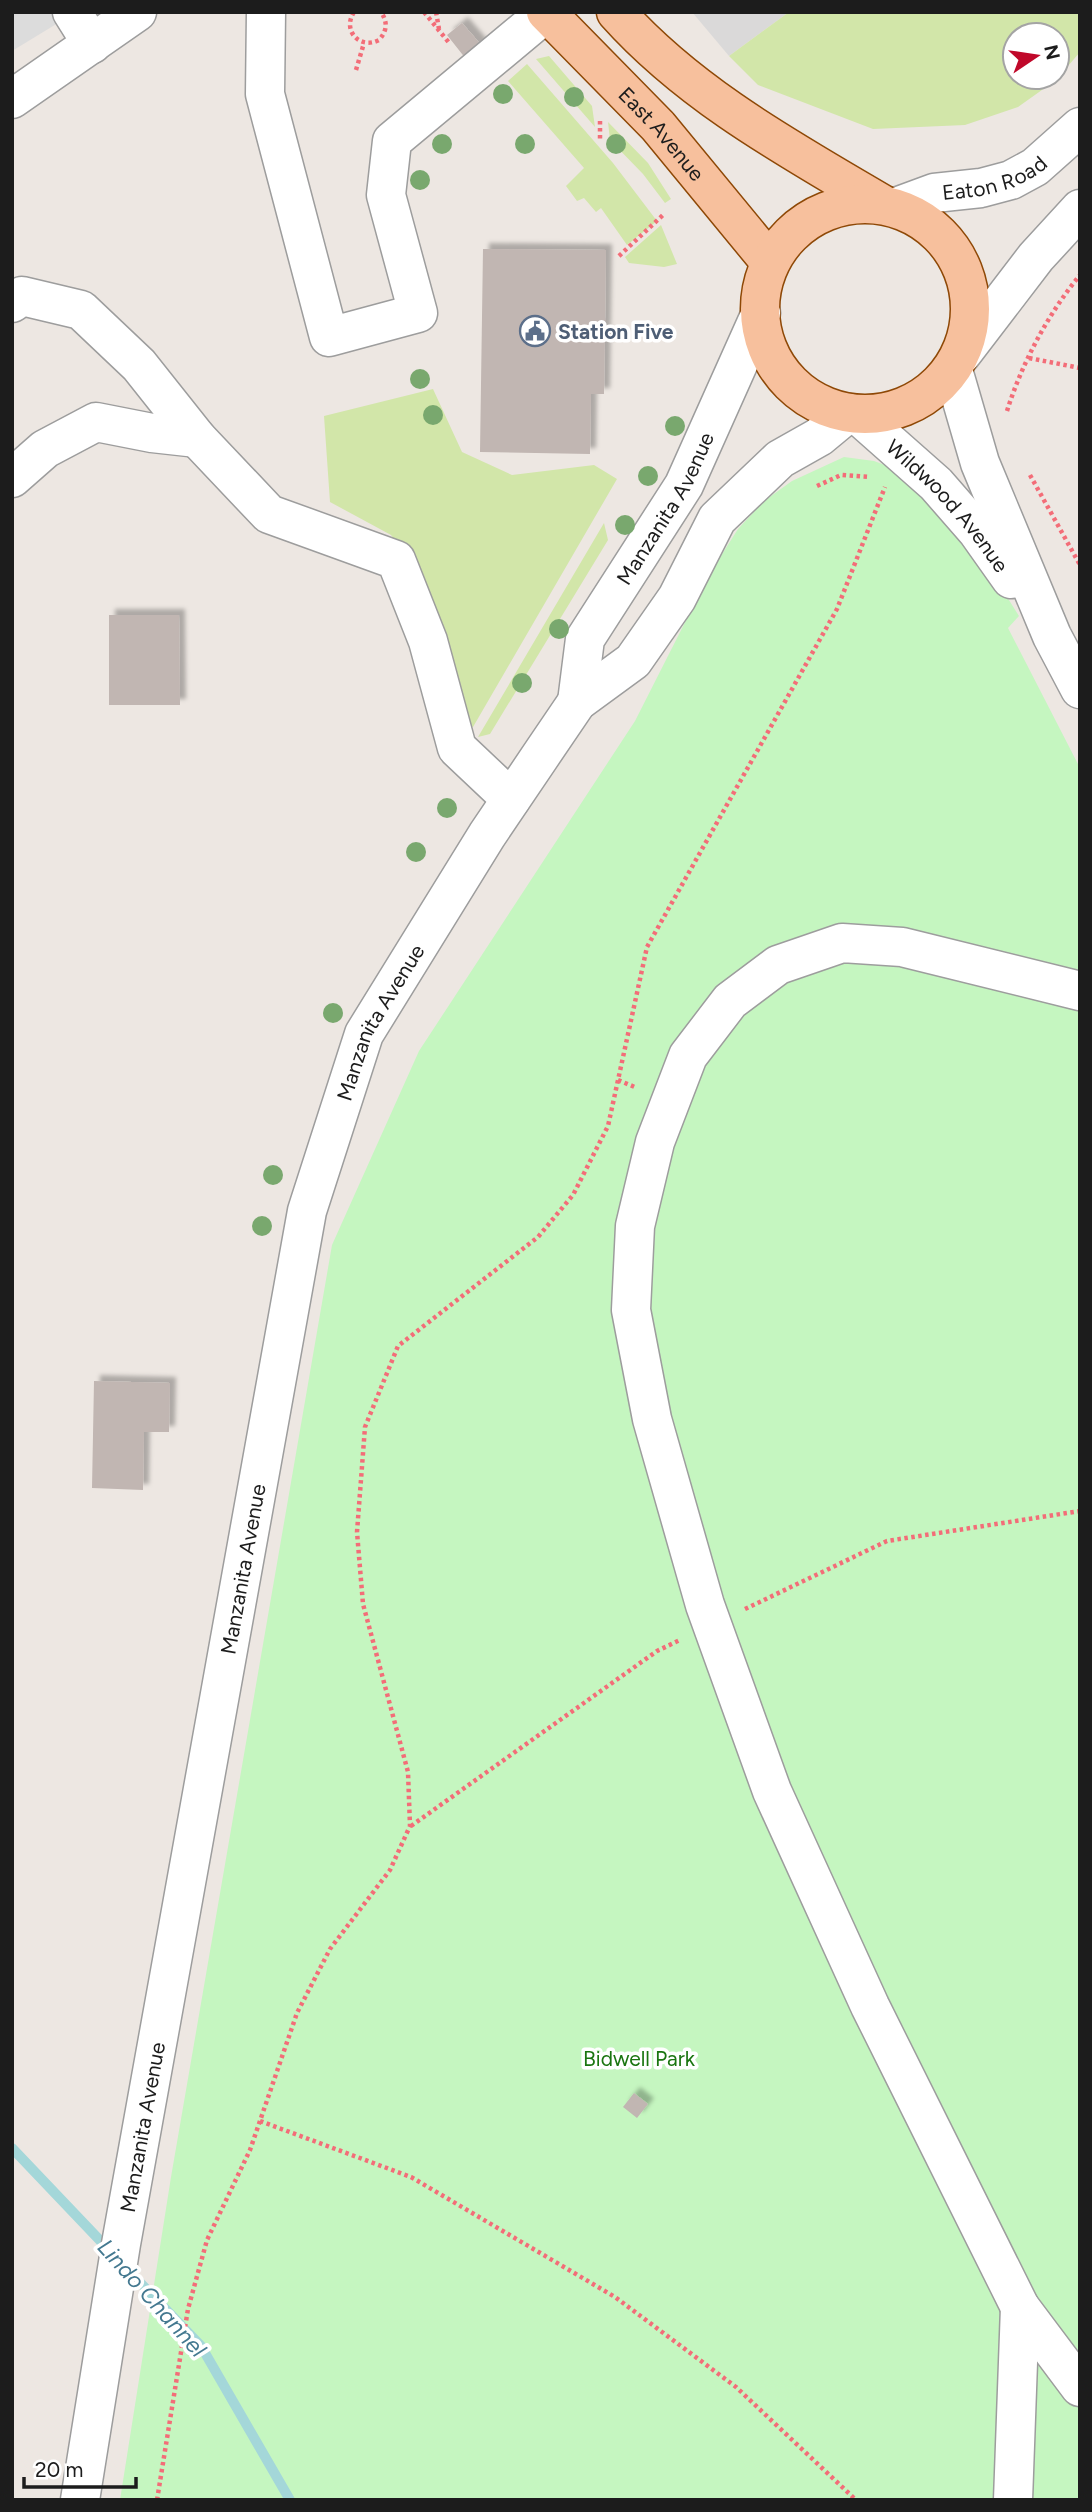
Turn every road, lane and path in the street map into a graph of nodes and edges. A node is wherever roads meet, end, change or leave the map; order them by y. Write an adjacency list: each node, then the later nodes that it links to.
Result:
1 (137, 12): 9 (street)
2 (266, 12): 7 (street)
3 (354, 12): 11 (path)
4 (381, 12): 11 (path)
5 (424, 12): 10 (path)
6 (436, 12): 10 (path)
7 (547, 12): 22 (main road, East Avenue)
8 (616, 12): 18 (main road)
9 (82, 28): 14 (street)
10 (440, 31): 12 (path)
11 (364, 43): 13 (path)
12 (454, 49)
13 (356, 70)
14 (12, 99)
15 (600, 114): 17 (path)
16 (1080, 127): 18 (street, Eaton Road)
17 (600, 141)
18 (891, 206): 22 (main road); 27 (main road)
19 (1080, 209): 27 (street)
20 (663, 215): 21 (path)
21 (619, 256)
22 (770, 262): 25 (main road)
23 (1080, 275): 26 (path)
24 (12, 303): 31 (street)
25 (761, 313): 30 (main road); 40 (street, Manzanita Avenue)
26 (1029, 358): 28 (path); 29 (path)
27 (957, 362): 30 (main road); 38 (street, Wildwood Avenue)
28 (1080, 368)
29 (1006, 413)
30 (853, 414): 35 (street, Wildwood Avenue); 40 (street, Manzanita Avenue)
31 (197, 438): 33 (street); 41 (street)
32 (1027, 470): 37 (path)
33 (12, 478)
34 (887, 484): 35 (path); 36 (path); 43 (path)
35 (936, 485): 38 (street, Wildwood Avenue)
36 (811, 488)
37 (1080, 565)
38 (1052, 636): 39 (street, Wildwood Avenue)
39 (1080, 689)
40 (577, 702): 41 (street, Manzanita Avenue)
41 (511, 799): 46 (street, Manzanita Avenue)
42 (1080, 991): 44 (street)
43 (260, 2121): 47 (path); 48 (path)
44 (1020, 2307): 45 (street); 49 (street)
45 (1080, 2387)
46 (81, 2490)
47 (157, 2500)
48 (856, 2500)
49 (1013, 2500)

